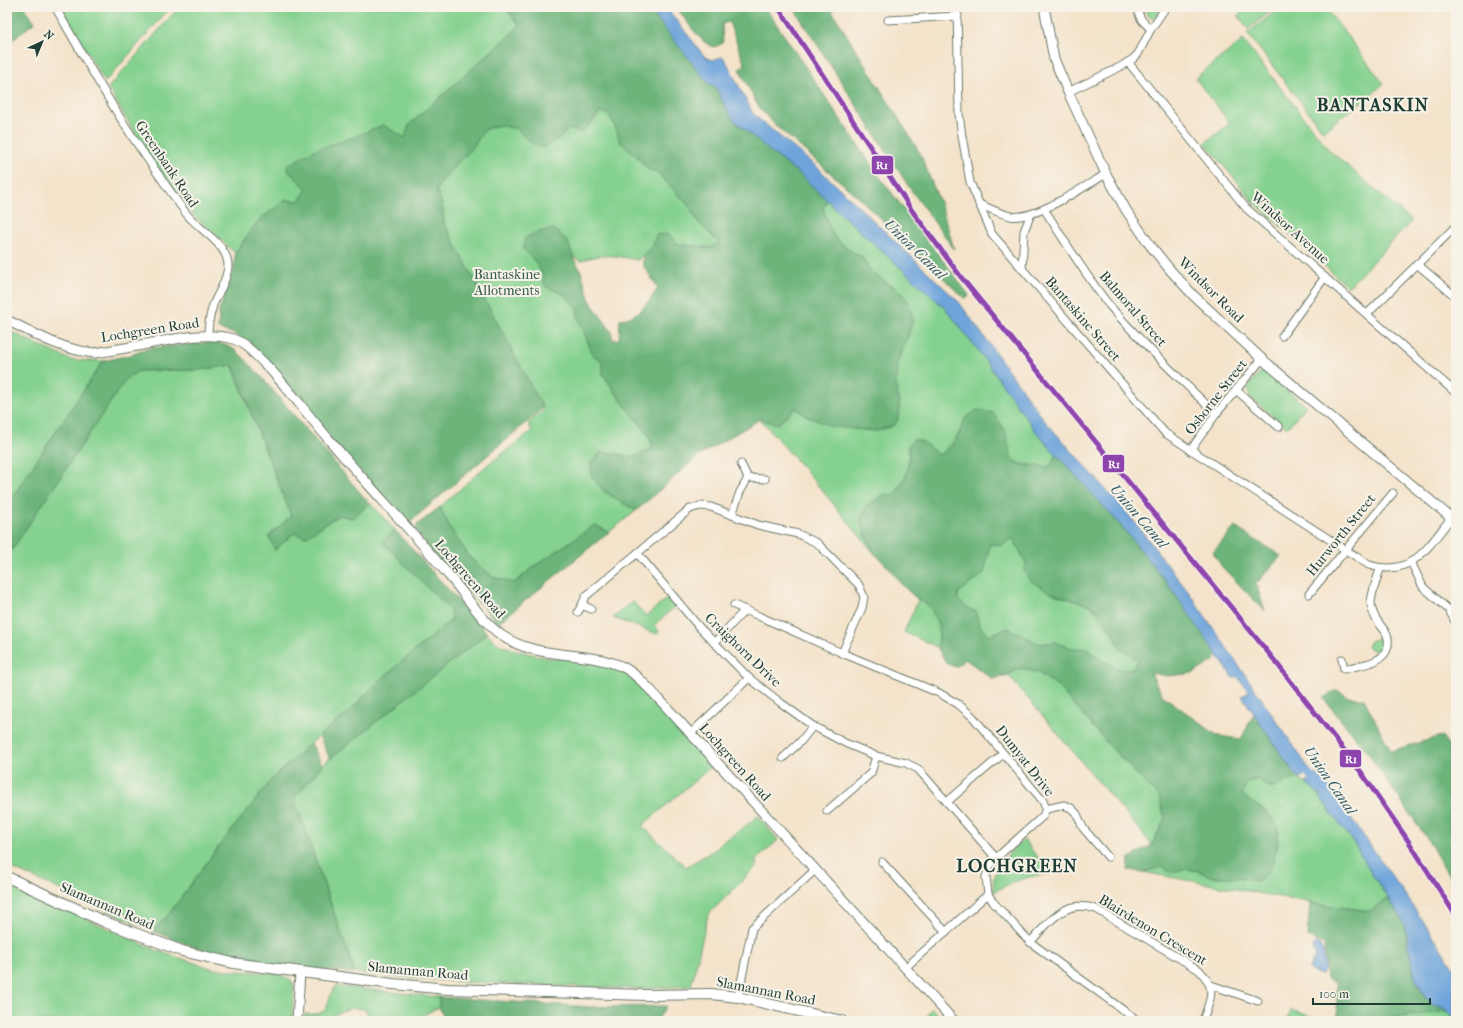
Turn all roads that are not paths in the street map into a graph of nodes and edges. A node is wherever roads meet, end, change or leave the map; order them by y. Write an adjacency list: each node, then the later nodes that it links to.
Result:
1 (55, 7): 22 (street, Greenbank Road)
2 (957, 7): 6 (street, Bantaskine Street)
3 (1044, 7): 10 (street, Windsor Road)
4 (1138, 7): 8 (street)
5 (1166, 7): 8 (street)
6 (958, 16): 7 (street); 12 (street, Bantaskine Street)
7 (888, 20)
8 (1151, 29): 9 (street)
9 (1128, 62): 10 (street); 18 (street, Windsor Avenue)
10 (1068, 92): 11 (street, Windsor Road)
11 (1106, 174): 13 (street); 24 (street, Windsor Road)
12 (979, 204): 14 (street); 17 (street, Bantaskine Street)
13 (1044, 209): 14 (street); 27 (street, Balmoral Street)
14 (1031, 214): 17 (street)
15 (1456, 226): 16 (street)
16 (1417, 264): 19 (street); 20 (street)
17 (1022, 269): 29 (street, Bantaskine Street)
18 (1325, 277): 20 (street, Windsor Avenue); 23 (street)
19 (1456, 296)
20 (1367, 314): 26 (street, Windsor Avenue)
21 (7, 320): 22 (street, Lochgreen Road)
22 (208, 335): 52 (street, Lochgreen Road)
23 (1282, 336)
24 (1262, 359): 25 (street, Osborne Street); 35 (street, Windsor Road)
25 (1236, 390): 27 (street, Osborne Street); 28 (street)
26 (1456, 393)
27 (1216, 414): 29 (street, Osborne Street)
28 (1279, 427)
29 (1190, 451): 36 (street, Bantaskine Street)
30 (741, 464): 31 (street)
31 (748, 478): 32 (street); 34 (street)
32 (764, 479)
33 (1393, 493): 36 (street, Hurworth Street)
34 (732, 514): 37 (street); 48 (street)
35 (1453, 520): 38 (street)
36 (1346, 550): 39 (street, Bantaskine Street); 40 (street, Hurworth Street)
37 (638, 554): 41 (street); 47 (street, Craighorn Drive)
38 (1411, 562): 39 (street); 46 (street)
39 (1380, 569): 49 (street)
40 (1309, 594)
41 (582, 605): 43 (street); 45 (street)
42 (734, 605): 44 (street, Dumyat Drive)
43 (590, 609)
44 (746, 610): 47 (street); 48 (street, Dumyat Drive)
45 (578, 612)
46 (1456, 623)
47 (714, 643): 50 (street, Craighorn Drive)
48 (842, 653): 53 (street, Dumyat Drive)
49 (1342, 659)
50 (749, 678): 51 (street, Craighorn Drive); 52 (street)
51 (813, 726): 54 (street, Craighorn Drive); 55 (street)
52 (690, 734): 62 (street, Lochgreen Road)
53 (1003, 754): 56 (street); 57 (street, Dumyat Drive)
54 (876, 756): 56 (street, Craighorn Drive); 58 (street)
55 (783, 758)
56 (947, 802): 60 (street, Craighorn Drive)
57 (1046, 809): 59 (street); 60 (street, Dumyat Drive)
58 (827, 811)
59 (1108, 857)
60 (996, 858): 64 (street, Dumyat Drive)
61 (882, 862): 65 (street)
62 (815, 870): 67 (street, Lochgreen Road); 70 (street)
63 (7, 876): 68 (main road, Slamannan Road)
64 (988, 894): 65 (street); 66 (street)
65 (946, 932): 67 (street)
66 (1030, 942): 69 (street, Blairdenon Crescent); 75 (street)
67 (905, 968): 72 (street, Lochgreen Road)
68 (300, 972): 70 (main road, Slamannan Road); 73 (street)
69 (1211, 985): 71 (street); 76 (street, Blairdenon Crescent)
70 (738, 997): 74 (main road, Slamannan Road)
71 (1258, 1001)
72 (951, 1019)
73 (297, 1021)
74 (842, 1021)
75 (1138, 1021)
76 (1203, 1021)

